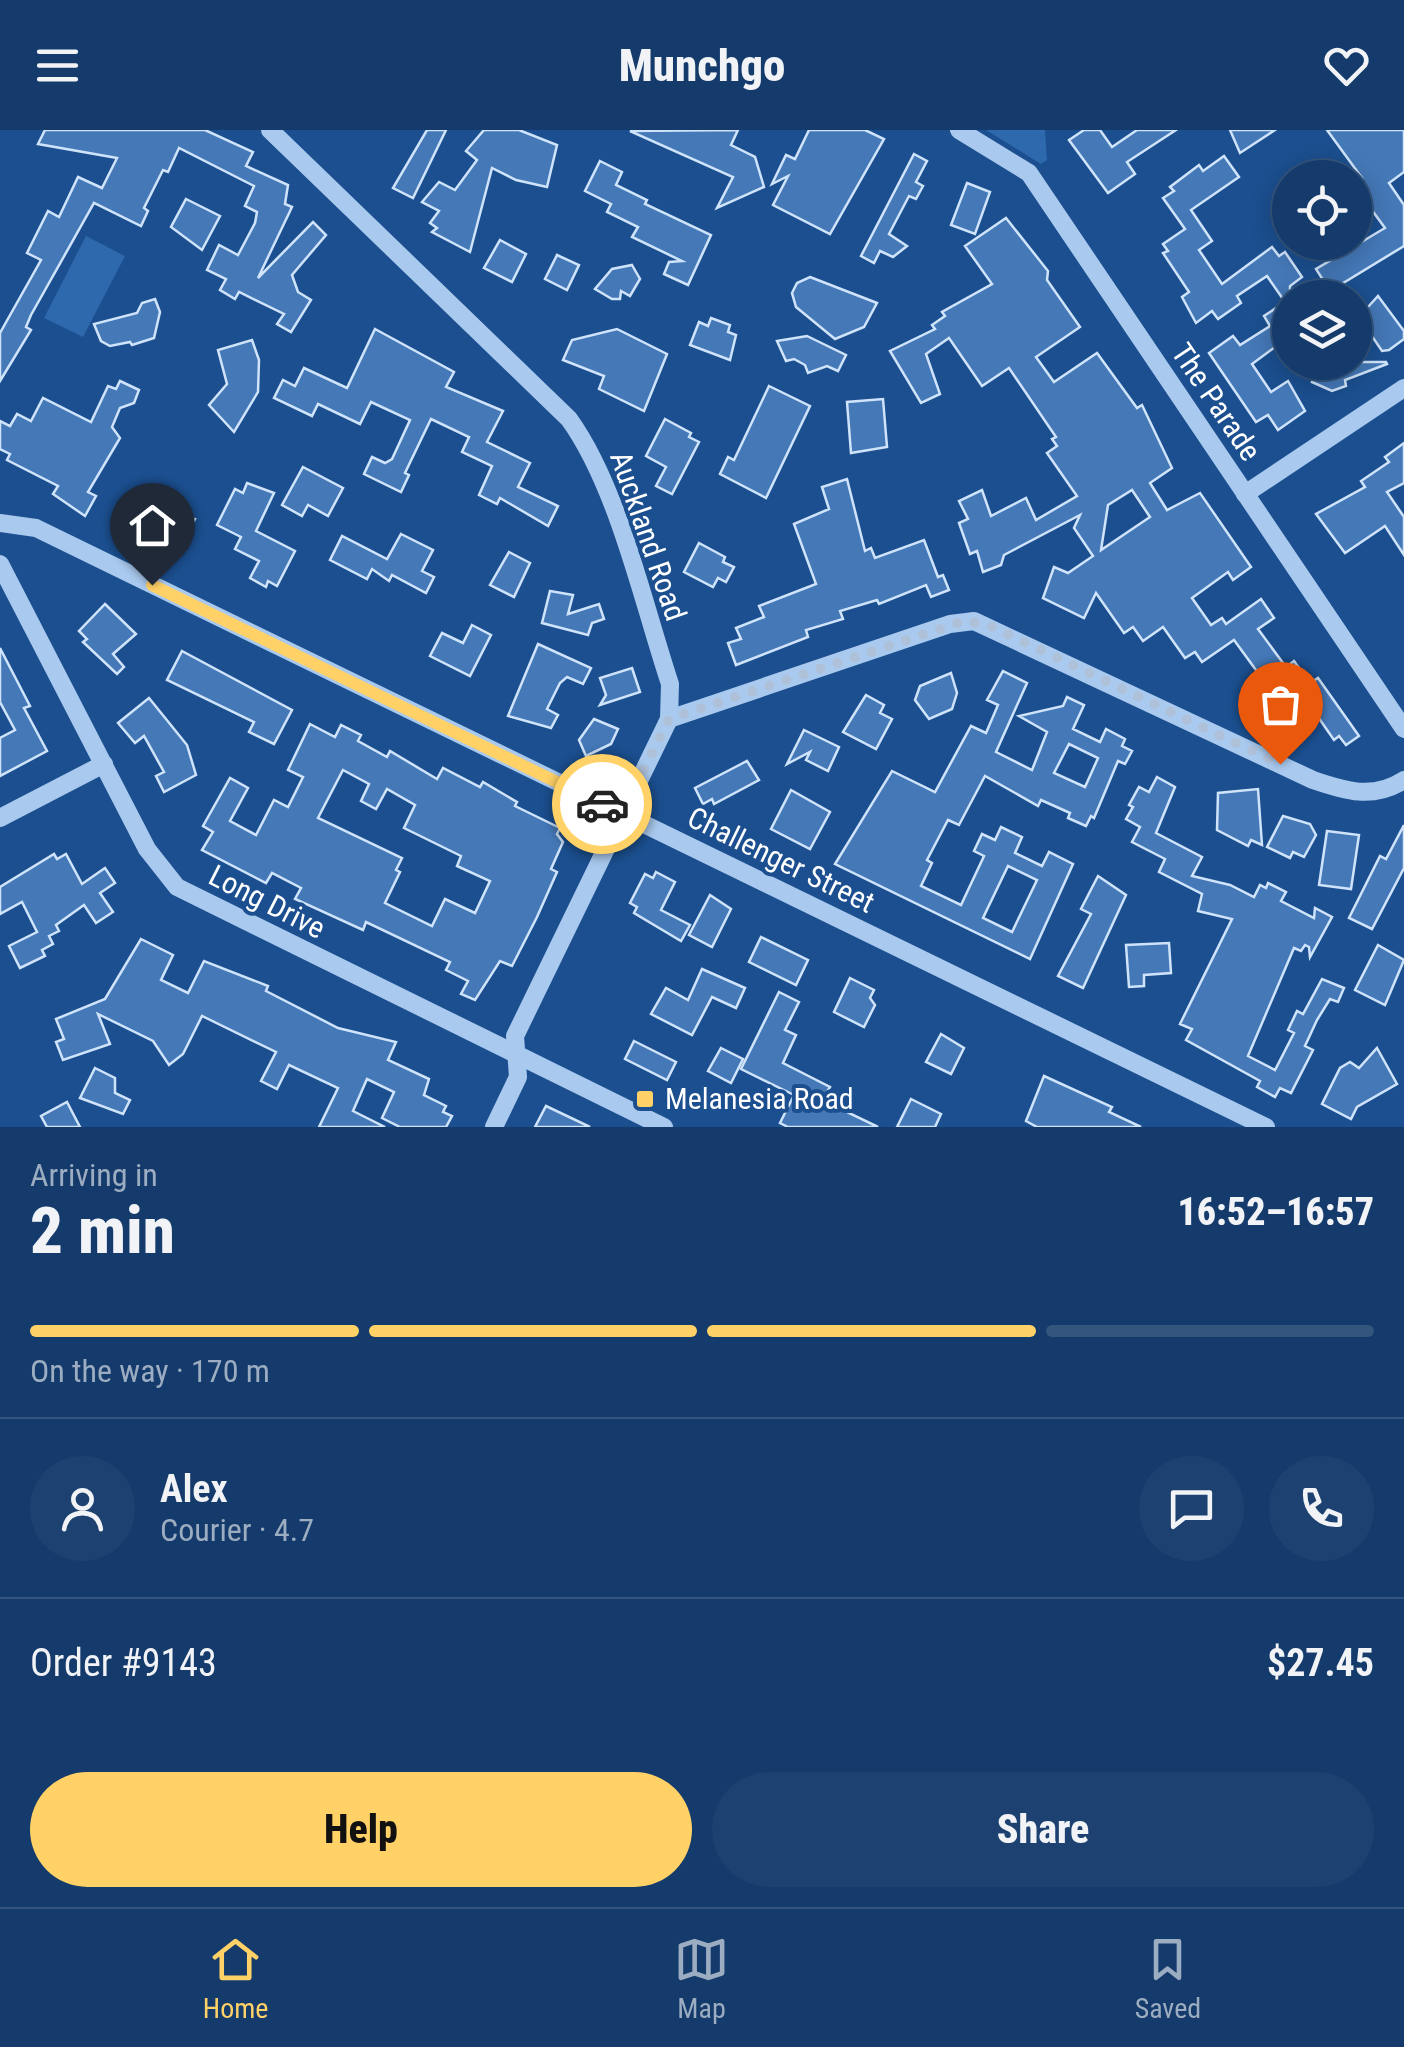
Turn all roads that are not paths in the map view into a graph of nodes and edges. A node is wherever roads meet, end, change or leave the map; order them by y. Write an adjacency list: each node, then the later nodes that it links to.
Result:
1 (270, 130): 7 (street, Auckland Road)
2 (959, 130): 4 (street, The Parade)
3 (1404, 388): 4 (street)
4 (1245, 494): 8 (street, The Parade)
5 (0, 524): 11 (street, Challenger Street)
6 (0, 564): 9 (street, Long Drive)
7 (669, 719): 10 (street); 11 (street)
8 (1404, 729)
9 (104, 764): 12 (street); 13 (street, Long Drive)
10 (1404, 780)
11 (622, 814): 13 (street); 16 (street, Challenger Street)
12 (0, 818)
13 (516, 1054): 14 (street); 15 (street, Long Drive)
14 (494, 1127)
15 (664, 1127)
16 (1266, 1127)

